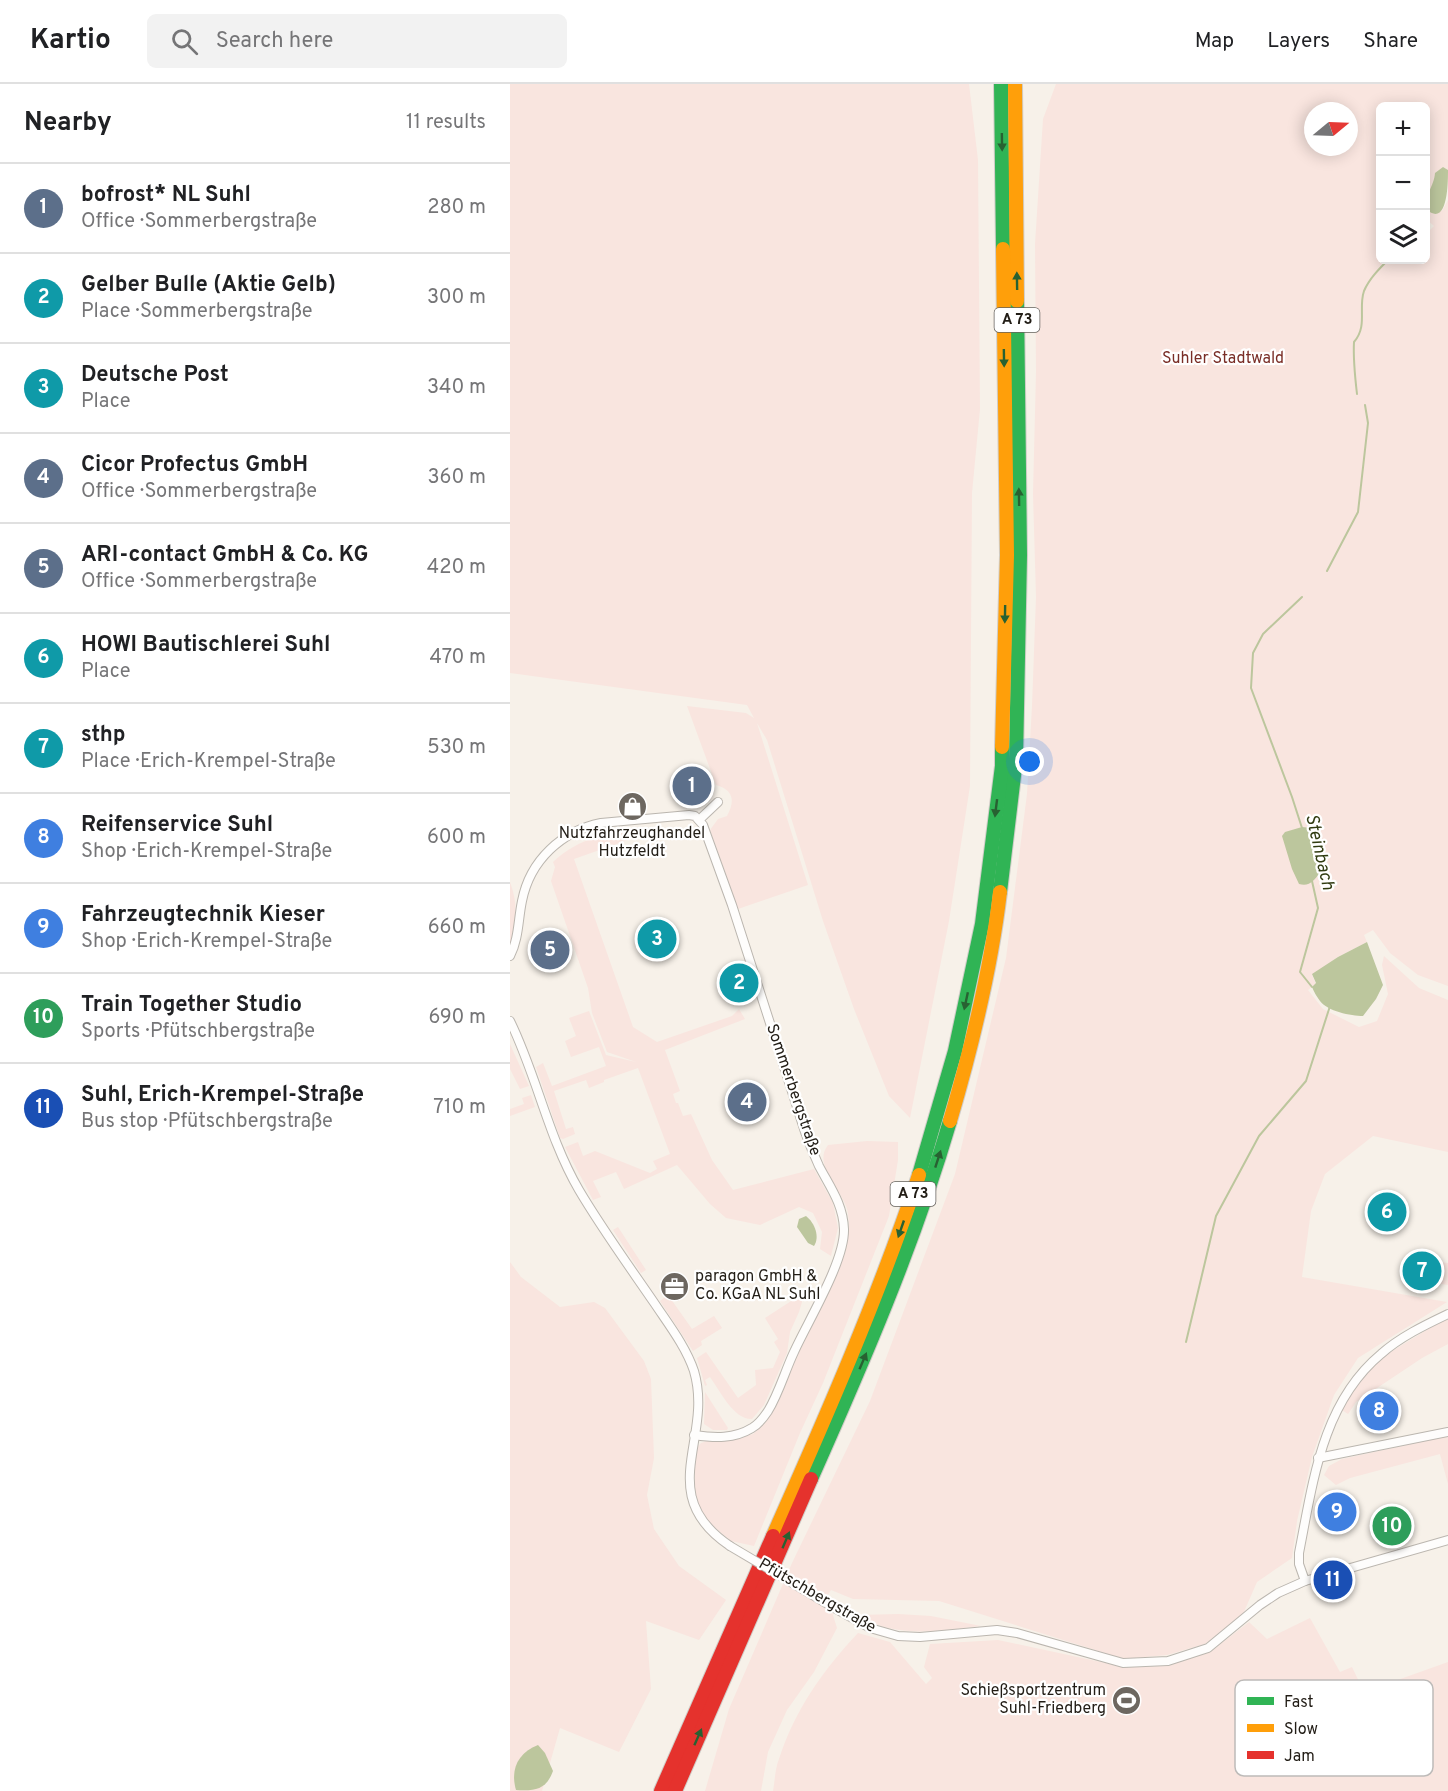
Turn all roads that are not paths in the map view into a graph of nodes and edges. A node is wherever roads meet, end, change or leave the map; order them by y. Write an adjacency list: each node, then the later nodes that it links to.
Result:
1 (1002, 84): 3 (highway, A 73, one-way to 3)
2 (1015, 84): 3 (highway, A 73, one-way to 2)
3 (1013, 555): 14 (highway, A 73, one-way to 14); 15 (highway, A 73, one-way to 3)
4 (718, 802): 5 (street)
5 (699, 820): 6 (street); 10 (street, Sommerbergstraße)
6 (510, 956)
7 (510, 1021): 10 (street)
8 (1448, 1314): 11 (street)
9 (1448, 1432): 11 (street)
10 (694, 1435): 13 (street, Pfütschbergstraße, bridge)
11 (1318, 1458): 13 (street)
12 (1448, 1540): 13 (street, Pfütschbergstraße)
13 (1305, 1581)
14 (661, 1791)
15 (675, 1791)

